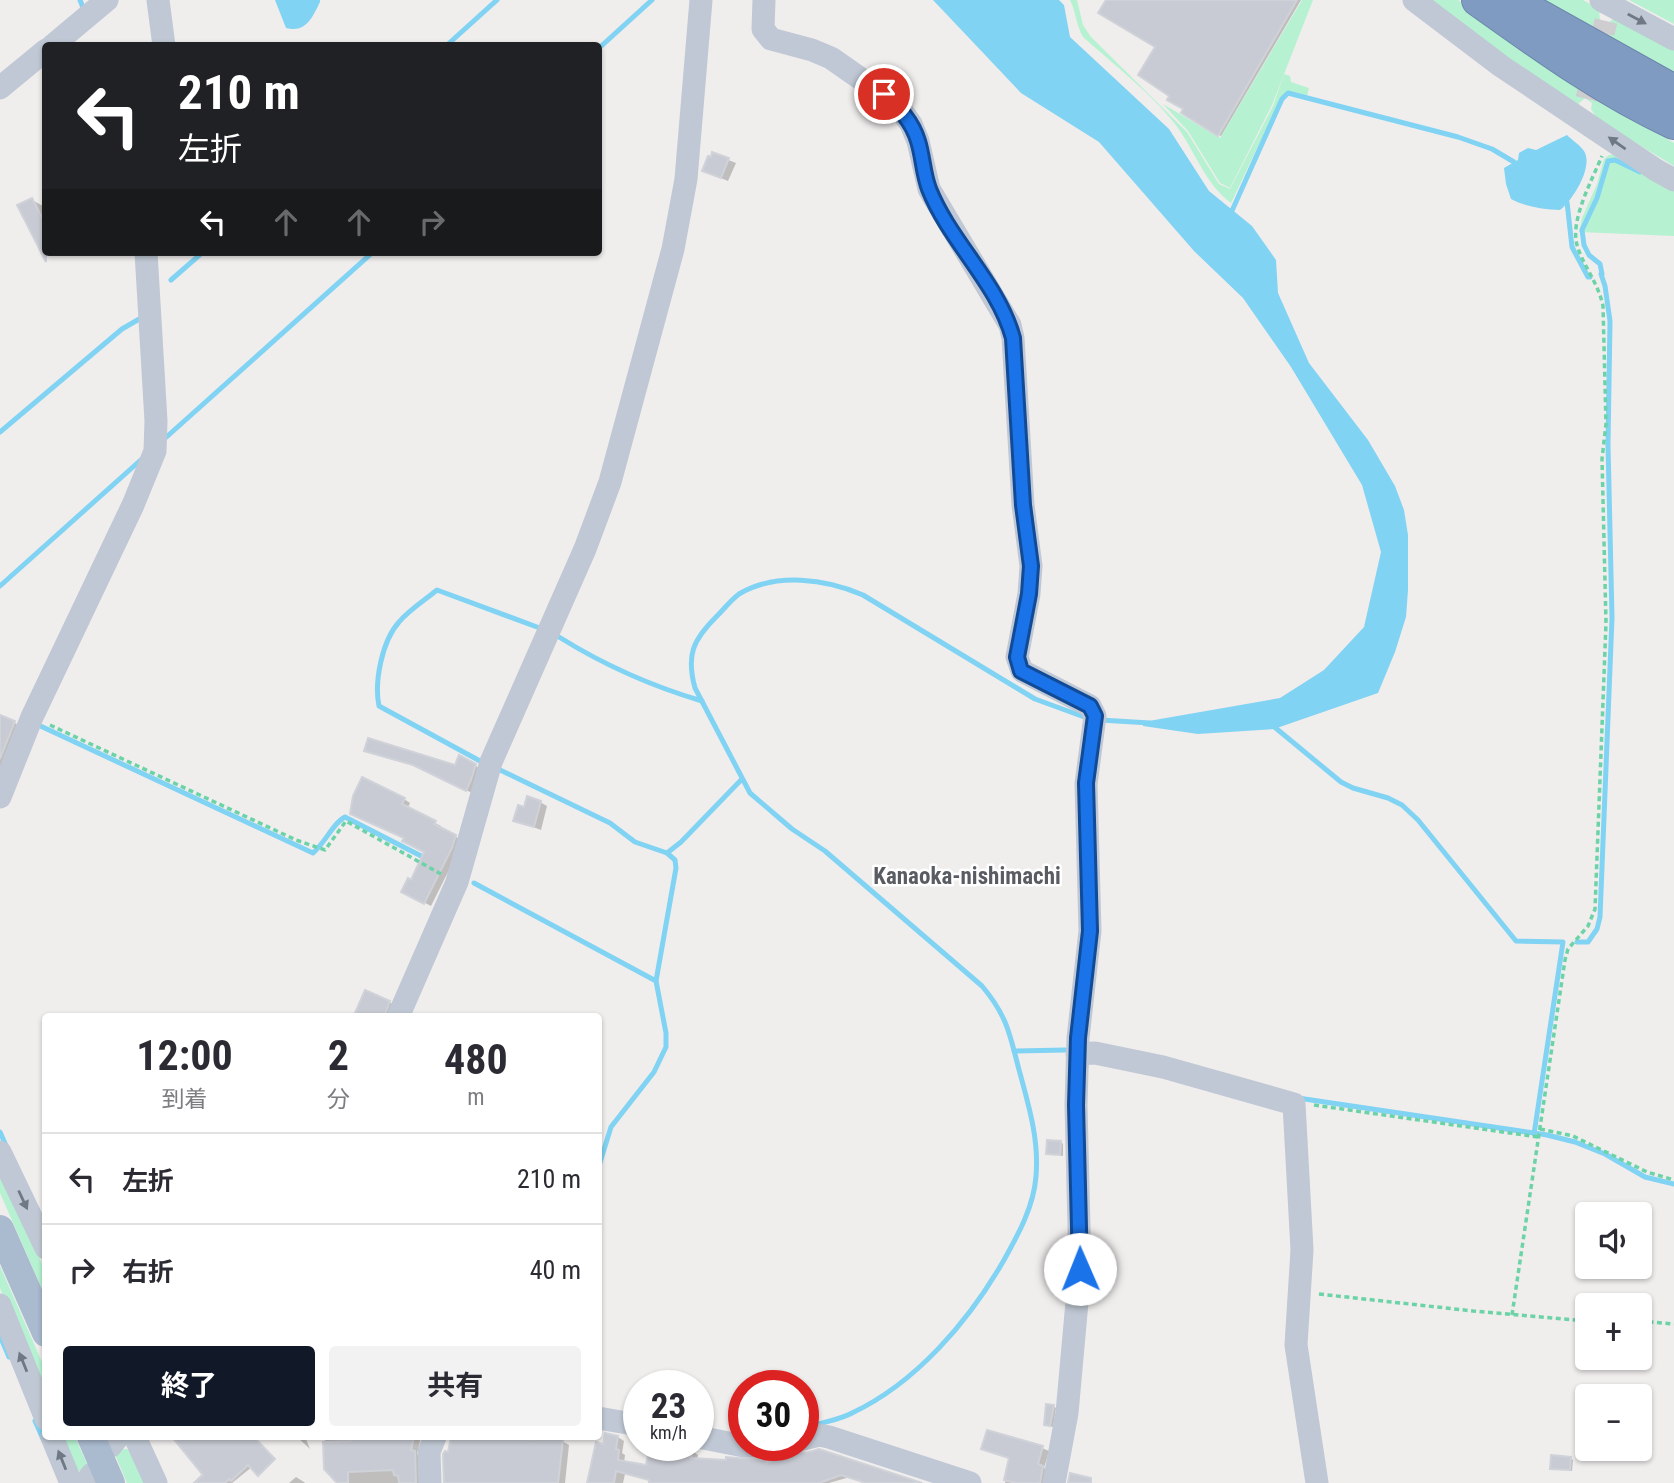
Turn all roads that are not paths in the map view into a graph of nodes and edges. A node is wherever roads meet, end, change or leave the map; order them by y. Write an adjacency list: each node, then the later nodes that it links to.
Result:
1 (107, 0): 10 (street)
2 (158, 0): 11 (street)
3 (701, 0): 22 (street)
4 (764, 0): 23 (street)
5 (1414, 0): 19 (street, one-way to 5)
6 (1478, 0): 15 (highway)
7 (1509, 0): 14 (highway); 16 (highway)
8 (1605, 9): 9 (street, one-way to 9)
9 (1674, 38)
10 (56, 42)
11 (163, 42)
12 (42, 53): 13 (street)
13 (0, 88)
14 (1674, 91)
15 (1634, 105): 17 (highway); 18 (highway)
16 (1674, 111)
17 (1674, 123)
18 (1674, 132)
19 (1674, 180)
20 (146, 256): 21 (street)
21 (0, 797)
22 (400, 1013)
23 (1077, 1054): 41 (street); 42 (street)
24 (0, 1152): 26 (street, one-way to 26)
25 (0, 1229): 28 (main road)
26 (42, 1240)
27 (0, 1306): 29 (street, one-way to 27)
28 (42, 1324)
29 (42, 1409)
30 (602, 1419): 31 (street)
31 (623, 1422)
32 (819, 1436): 40 (street)
33 (55, 1440): 37 (street, one-way to 33)
34 (107, 1440): 37 (main road)
35 (434, 1440): 39 (street)
36 (145, 1442): 38 (street)
37 (90, 1481)
38 (156, 1483)
39 (430, 1483)
40 (970, 1483)
41 (1054, 1483)
42 (1317, 1483)

